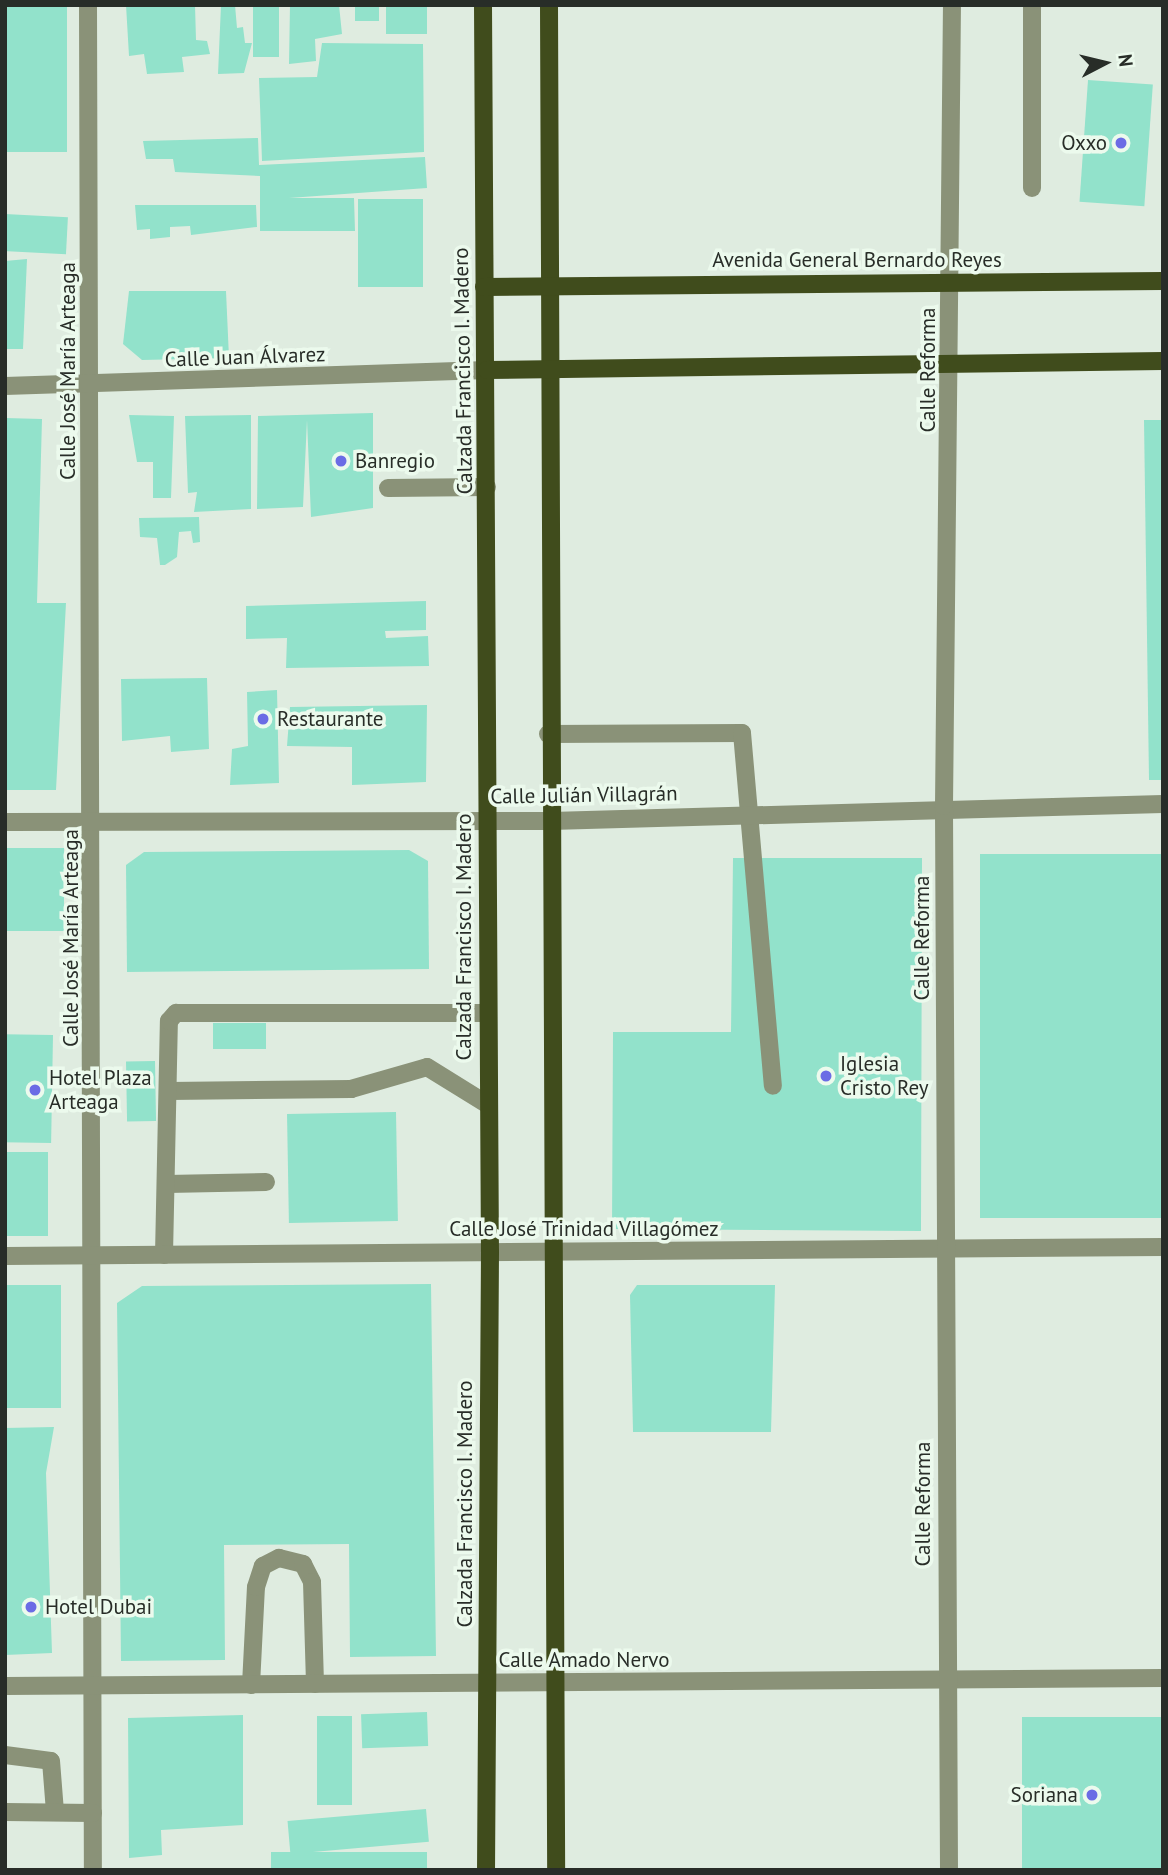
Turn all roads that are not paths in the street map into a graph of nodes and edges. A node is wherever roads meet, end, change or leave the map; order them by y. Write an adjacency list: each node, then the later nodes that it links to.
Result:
1 (89, 5): 16 (street, Calle José María Arteaga)
2 (483, 5): 10 (main road, Calzada Francisco I. Madero)
3 (550, 5): 9 (main road)
4 (952, 5): 8 (street, Calle Reforma)
5 (1032, 5): 6 (street)
6 (1032, 188)
7 (1163, 281): 8 (main road, Avenida General Bernardo Reyes)
8 (952, 282): 9 (main road, Avenida General Bernardo Reyes); 12 (street, Calle Reforma)
9 (551, 285): 10 (main road, Avenida General Bernardo Reyes); 13 (main road)
10 (484, 287): 14 (main road, Calzada Francisco I. Madero)
11 (1163, 361): 12 (main road)
12 (952, 363): 13 (main road); 21 (street, Calle Reforma)
13 (551, 369): 14 (main road); 19 (main road)
14 (487, 370): 16 (street, Calle Juan Álvarez); 17 (main road, Calzada Francisco I. Madero)
15 (5, 386): 16 (street, Calle Juan Álvarez)
16 (92, 386): 26 (street, Calle José María Arteaga)
17 (487, 487): 18 (street); 23 (main road, Calzada Francisco I. Madero)
18 (388, 488)
19 (548, 734): 22 (street); 24 (main road)
20 (1163, 804): 21 (street, Calle Julián Villagrán)
21 (944, 806): 22 (street, Calle Julián Villagrán); 34 (street, Calle Reforma)
22 (752, 813): 24 (street, Calle Julián Villagrán); 28 (street)
23 (487, 819): 24 (street, Calle Julián Villagrán); 26 (street, Calle Julián Villagrán); 27 (main road, Calzada Francisco I. Madero)
24 (551, 821): 36 (main road)
25 (5, 822): 26 (street, Calle Julián Villagrán)
26 (94, 822): 39 (street, Calle José María Arteaga)
27 (488, 1013): 29 (street); 30 (main road, Calzada Francisco I. Madero)
28 (773, 1086)
29 (169, 1091): 30 (street); 32 (street)
30 (487, 1104): 35 (main road, Calzada Francisco I. Madero)
31 (266, 1182): 32 (street)
32 (167, 1184): 37 (street)
33 (1163, 1247): 34 (street, Calle José Trinidad Villagómez)
34 (947, 1250): 36 (street, Calle José Trinidad Villagómez); 41 (street, Calle Reforma)
35 (490, 1252): 36 (street, Calle José Trinidad Villagómez); 37 (street, Calle José Trinidad Villagómez); 42 (main road, Calzada Francisco I. Madero)
36 (552, 1252): 43 (main road)
37 (164, 1255): 39 (street, Calle José Trinidad Villagómez)
38 (5, 1256): 39 (street, Calle José Trinidad Villagómez)
39 (94, 1256): 47 (street, Calle José María Arteaga)
40 (1163, 1678): 41 (street, Calle Amado Nervo)
41 (946, 1680): 43 (street, Calle Amado Nervo); 55 (street, Calle Reforma)
42 (487, 1683): 43 (street, Calle Amado Nervo); 44 (street, Calle Amado Nervo); 53 (main road, Calzada Francisco I. Madero)
43 (554, 1683): 54 (main road)
44 (315, 1684): 45 (street, Calle Amado Nervo); 45 (street)
45 (251, 1685): 47 (street, Calle Amado Nervo)
46 (5, 1686): 47 (street, Calle Amado Nervo)
47 (93, 1686): 51 (street, Calle José María Arteaga)
48 (5, 1755): 50 (street)
49 (5, 1812): 50 (street)
50 (55, 1812): 51 (street)
51 (93, 1812): 52 (street, Calle José María Arteaga)
52 (93, 1870)
53 (486, 1870)
54 (556, 1870)
55 (949, 1870)

